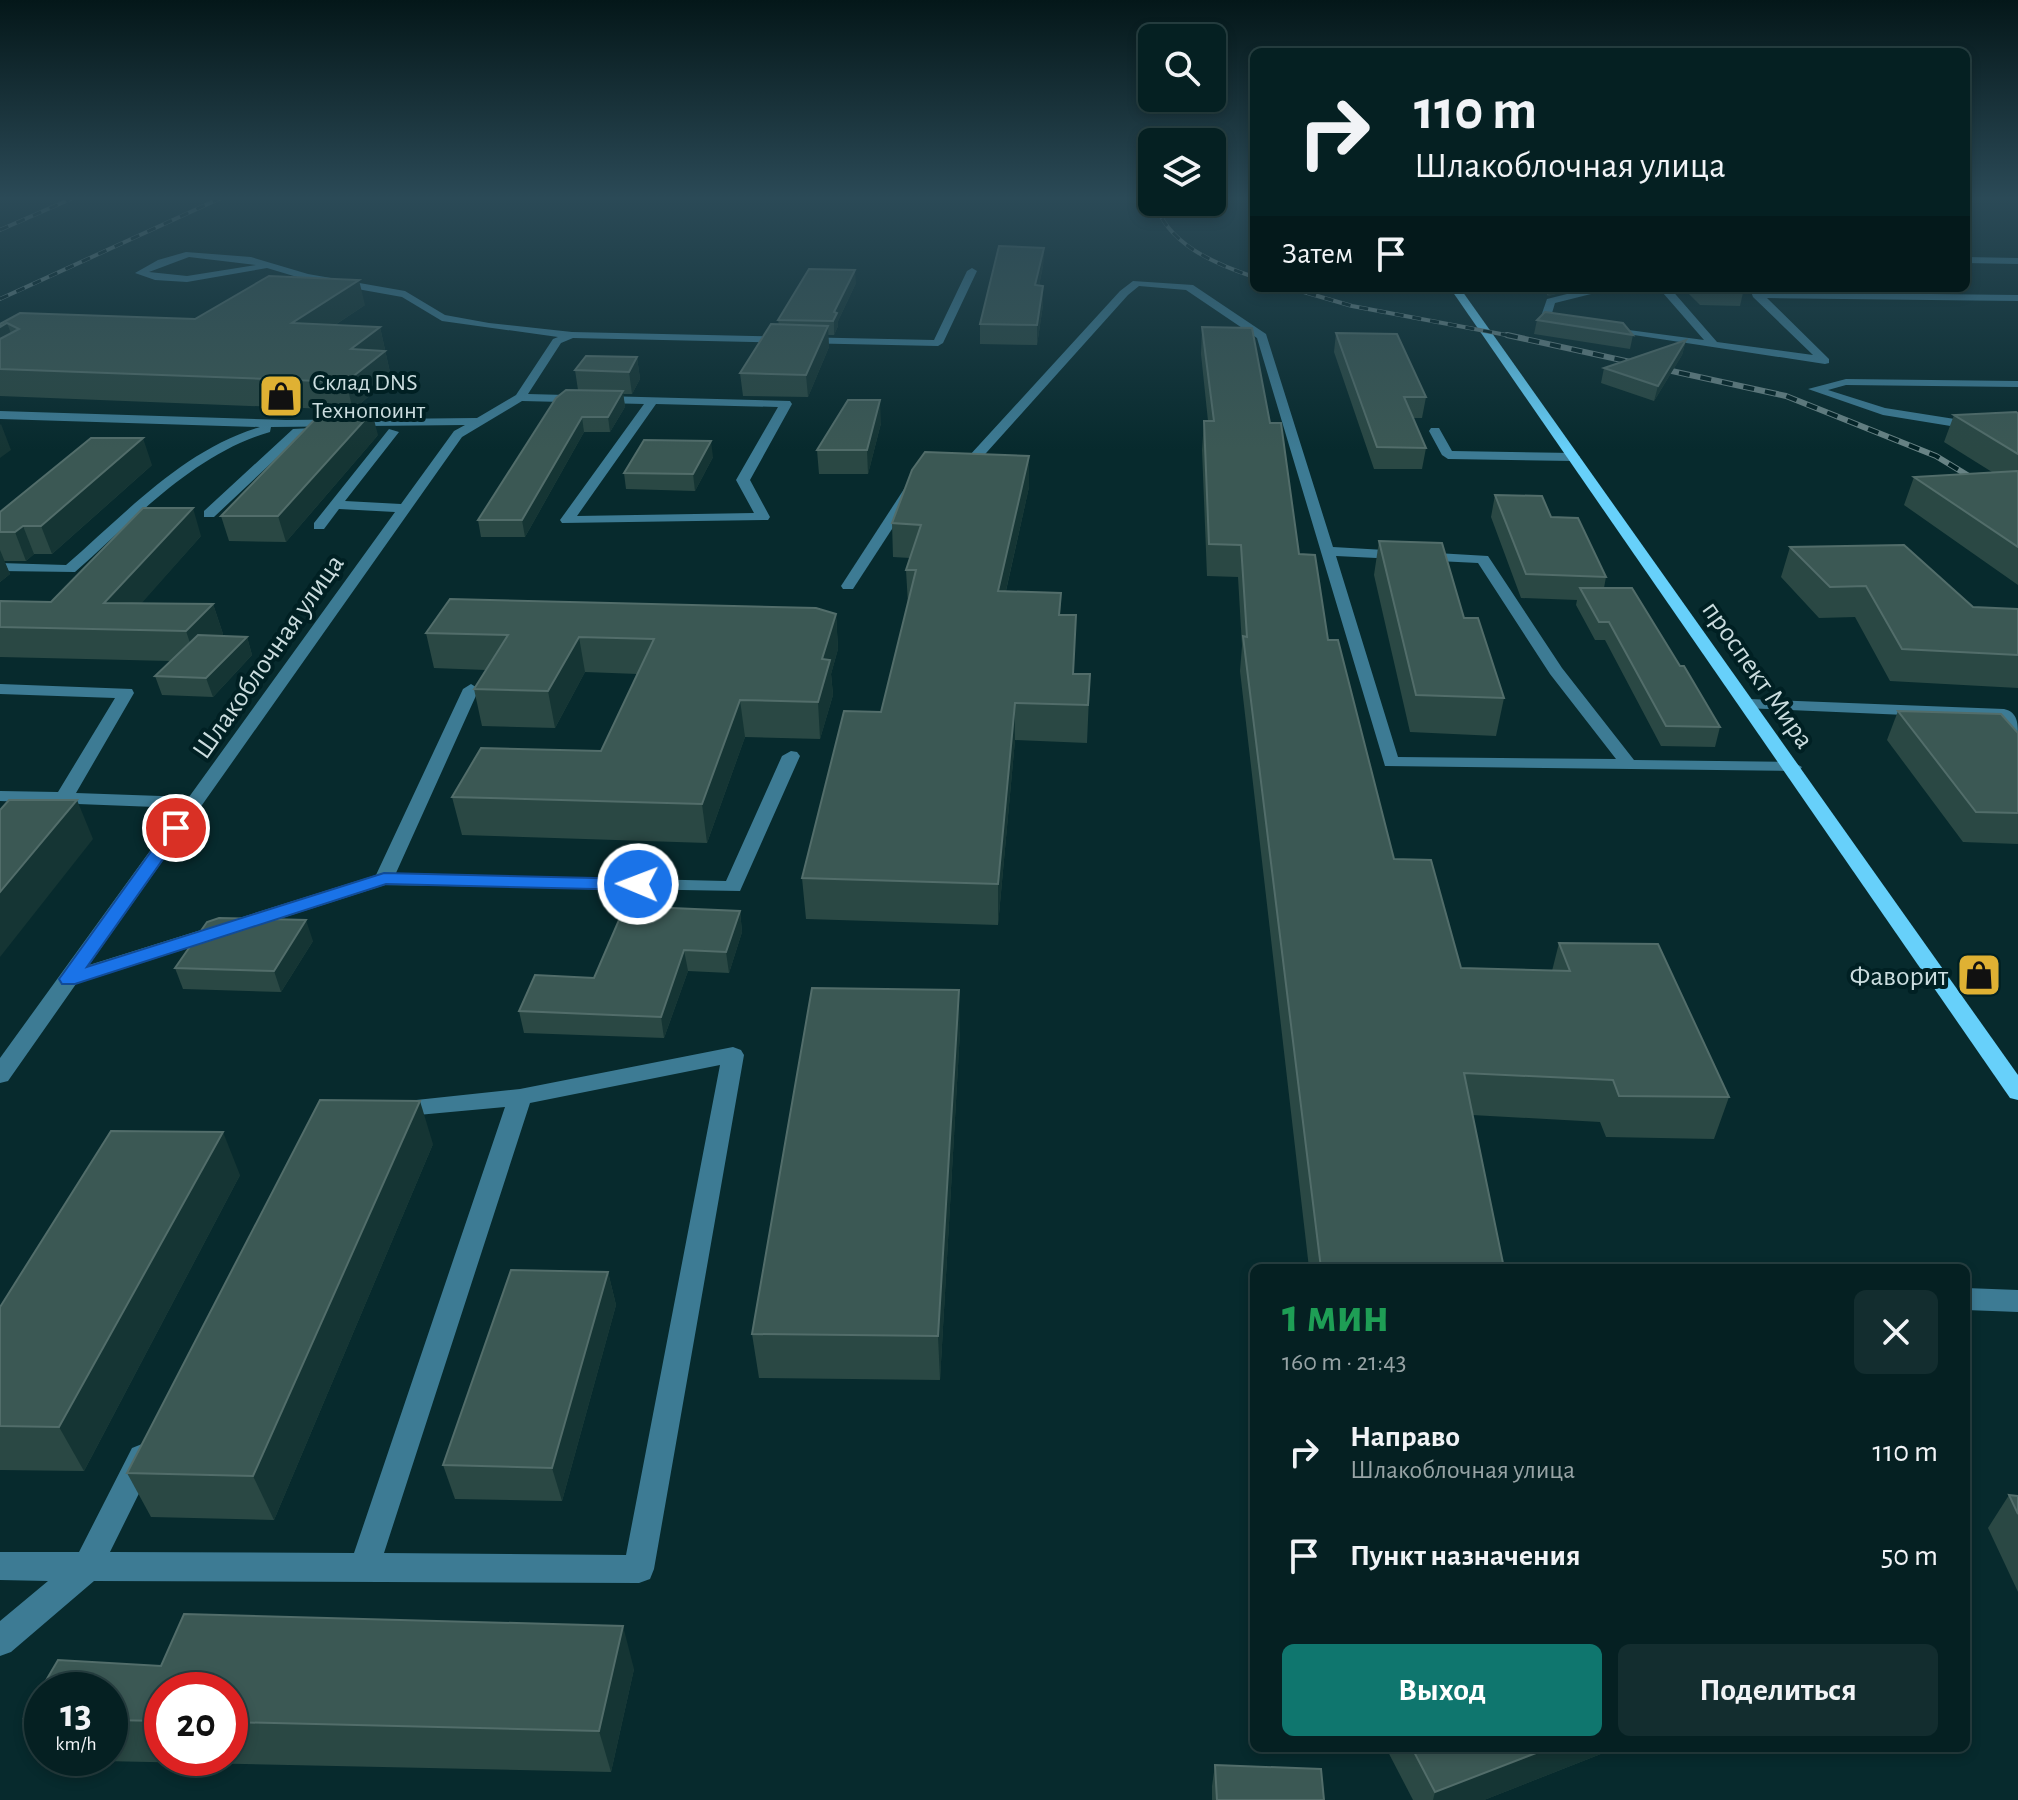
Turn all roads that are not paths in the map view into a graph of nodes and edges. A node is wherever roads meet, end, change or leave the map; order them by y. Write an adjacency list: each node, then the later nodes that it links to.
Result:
1 (336, 282): 11 (street)
2 (967, 282): 11 (street)
3 (1458, 292): 25 (main road, проспект Мира)
4 (1587, 292): 9 (street)
5 (1668, 292): 12 (street)
6 (1755, 292): 13 (street)
7 (1792, 292): 8 (street)
8 (2018, 298)
9 (1575, 326)
10 (1590, 328): 12 (street)
11 (572, 335): 16 (street, Шлакоблочная улица)
12 (1714, 345): 13 (street)
13 (1824, 360): 14 (street)
14 (1846, 382): 15 (street); 23 (street)
15 (2018, 384)
16 (520, 397): 17 (street); 19 (street, Шлакоблочная улица)
17 (652, 401): 17 (street)
18 (0, 415): 20 (street)
19 (475, 421): 20 (street); 24 (street, Шлакоблочная улица)
20 (286, 424): 33 (street)
21 (1435, 431): 25 (street)
22 (393, 432): 24 (street); 28 (street); 30 (street)
23 (2018, 433)
24 (458, 434): 29 (street, Шлакоблочная улица)
25 (1574, 457): 37 (main road, проспект Мира)
26 (937, 465): 32 (street)
27 (916, 481): 34 (street)
28 (335, 505): 29 (street); 31 (street)
29 (405, 508): 44 (street, Шлакоблочная улица)
30 (209, 514)
31 (319, 526)
32 (1327, 551): 40 (street); 40 (street)
33 (0, 567)
34 (848, 586)
35 (0, 689): 43 (street)
36 (471, 689): 45 (street)
37 (1749, 704): 38 (street); 41 (main road, проспект Мира)
38 (2018, 731)
39 (791, 756): 45 (street)
40 (1629, 765): 41 (street)
41 (1793, 767): 48 (main road, проспект Мира)
42 (0, 796): 43 (street)
43 (64, 798): 44 (street)
44 (194, 803): 46 (street, Шлакоблочная улица)
45 (384, 879): 46 (street)
46 (69, 979): 47 (street, Шлакоблочная улица)
47 (0, 1075)
48 (2018, 1092)
49 (520, 1097): 50 (street); 56 (street); 56 (street)
50 (371, 1111)
51 (1970, 1299): 52 (street)
52 (2018, 1301)
53 (151, 1440): 55 (street)
54 (0, 1566): 55 (street)
55 (88, 1566): 56 (street); 57 (street)
56 (364, 1568)
57 (0, 1641)

